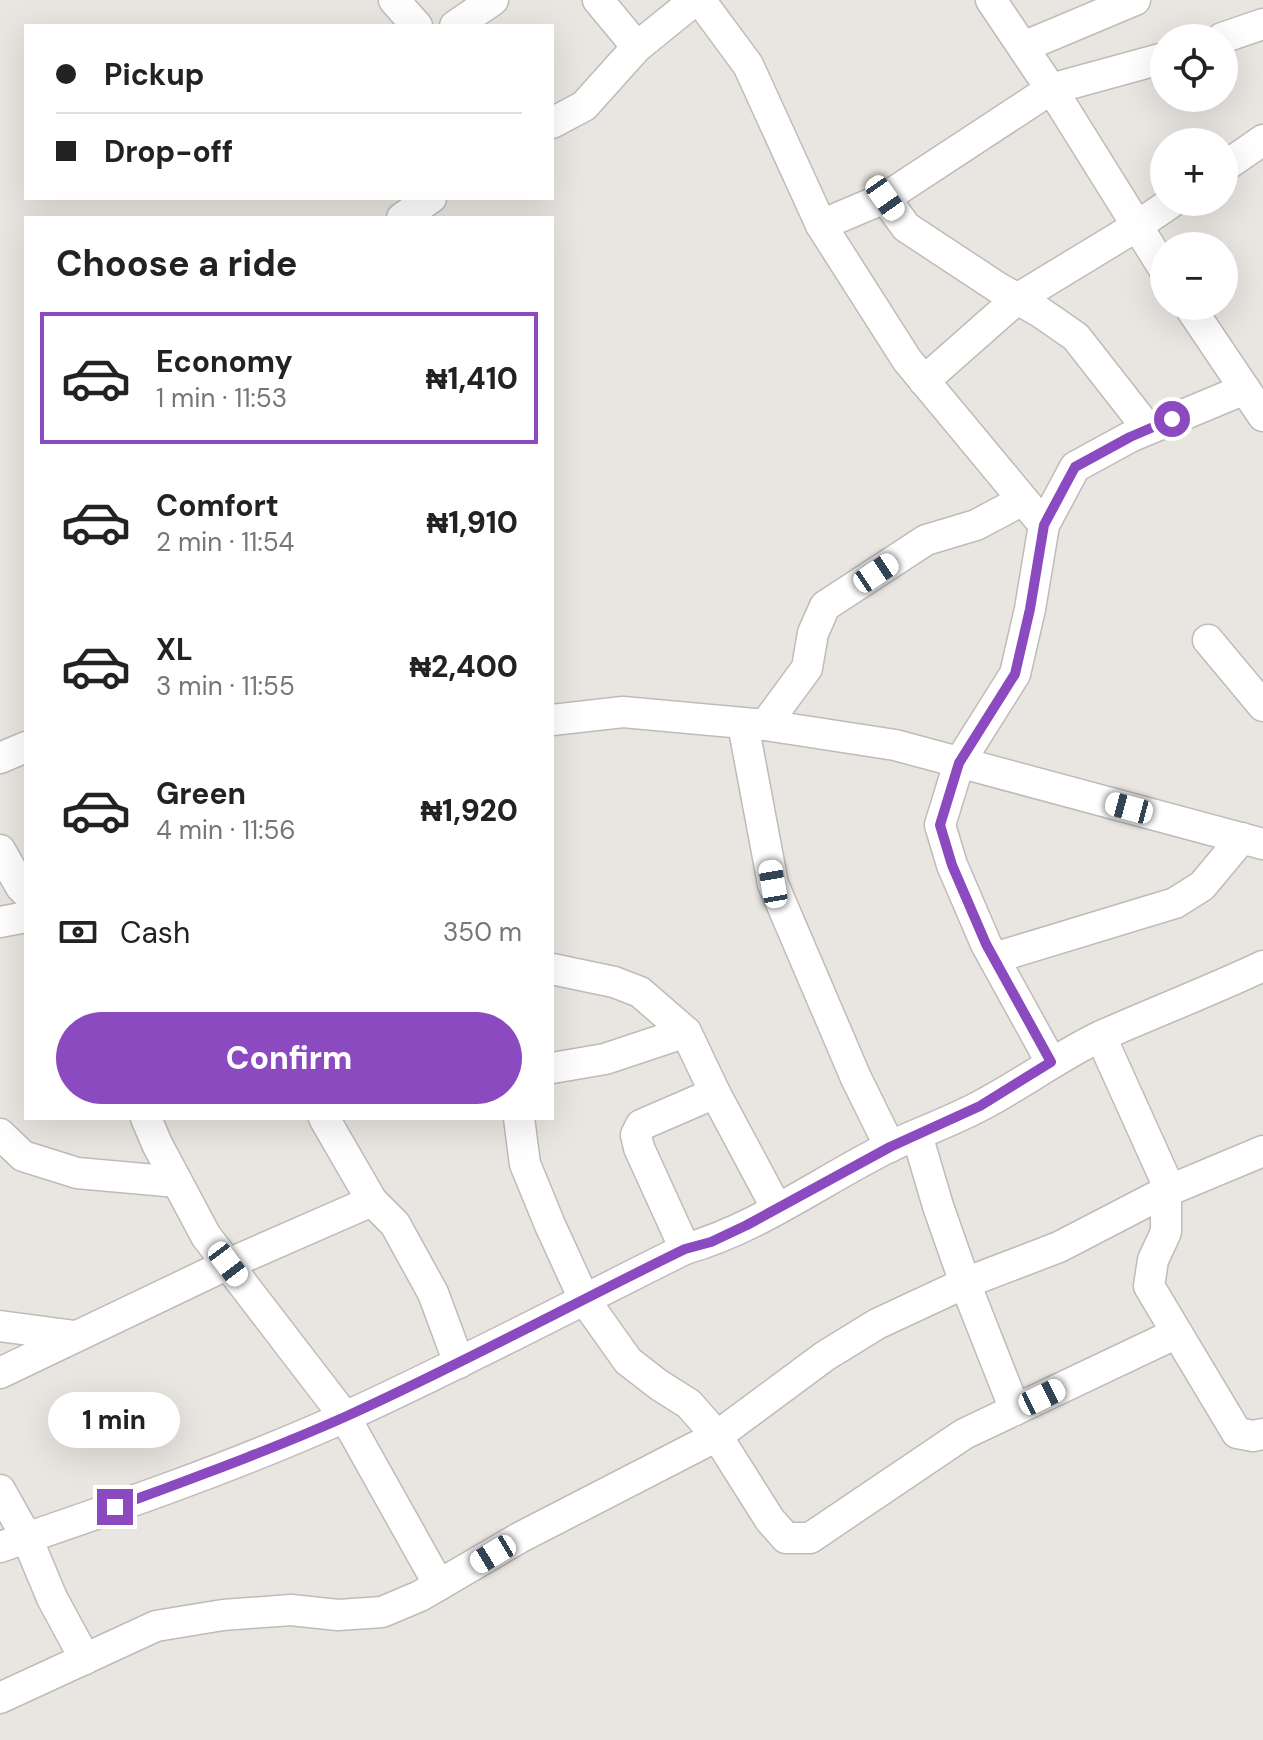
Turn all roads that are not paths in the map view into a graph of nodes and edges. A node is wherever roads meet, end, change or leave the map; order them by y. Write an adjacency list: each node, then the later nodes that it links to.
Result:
1 (394, 0): 7 (street)
2 (493, 0): 8 (street)
3 (598, 0): 11 (street)
4 (698, 0): 11 (street); 22 (street)
5 (991, 0): 12 (street)
6 (1135, 0): 12 (street)
7 (415, 24)
8 (458, 24)
9 (1263, 24): 10 (street)
10 (1238, 33)
11 (637, 47): 15 (street)
12 (1023, 47): 14 (street)
13 (1150, 62): 14 (street)
14 (1051, 89): 18 (street); 23 (street)
15 (554, 122)
16 (1263, 140): 17 (street)
17 (1238, 157)
18 (885, 198): 22 (street); 25 (street)
19 (428, 200): 20 (street)
20 (405, 216)
21 (1152, 216): 23 (street)
22 (821, 225): 27 (street)
23 (1137, 226): 24 (street); 25 (street)
24 (1150, 247)
25 (1017, 299): 27 (street); 30 (street)
26 (1198, 320): 28 (street)
27 (924, 381): 31 (street)
28 (1245, 389): 29 (street); 30 (street)
29 (1263, 416)
30 (1148, 429): 32 (street)
31 (1023, 500): 32 (street); 36 (street)
32 (1044, 525): 39 (street)
33 (1208, 640): 34 (street)
34 (1263, 706)
35 (554, 720): 36 (street)
36 (754, 724): 39 (street); 57 (street)
37 (24, 748): 38 (street)
38 (0, 758)
39 (959, 763): 40 (street); 45 (street)
40 (1252, 841): 45 (street)
41 (0, 850): 42 (street)
42 (24, 890)
43 (24, 917): 44 (street)
44 (0, 922)
45 (994, 958): 50 (street)
46 (1263, 966): 49 (street)
47 (554, 969): 48 (street)
48 (686, 1032): 51 (street); 52 (street)
49 (1101, 1037): 50 (street); 60 (street)
50 (1051, 1062): 57 (street)
51 (554, 1068)
52 (715, 1093): 62 (street); 63 (street)
53 (147, 1120): 59 (street)
54 (325, 1120): 61 (street)
55 (519, 1120): 66 (street)
56 (0, 1134): 59 (street)
57 (904, 1141): 62 (street); 65 (street)
58 (1263, 1151): 60 (street)
59 (177, 1182): 64 (street)
60 (1165, 1192): 65 (street); 68 (street)
61 (372, 1201): 64 (street); 70 (street)
62 (777, 1209): 63 (street)
63 (685, 1249): 66 (street)
64 (228, 1264): 69 (street); 73 (street)
65 (965, 1283): 72 (street); 75 (street)
66 (584, 1299): 70 (street); 75 (street)
67 (0, 1326): 69 (street)
68 (1177, 1333): 72 (street); 74 (street)
69 (75, 1336): 71 (street)
70 (459, 1363): 73 (street)
71 (0, 1373)
72 (1015, 1410): 75 (street)
73 (345, 1417): 77 (street); 78 (street)
74 (1263, 1434)
75 (717, 1436): 78 (street)
76 (0, 1490): 77 (street)
77 (13, 1543): 79 (street)
78 (439, 1585): 79 (street)
79 (85, 1659): 80 (street)
80 (0, 1698)

